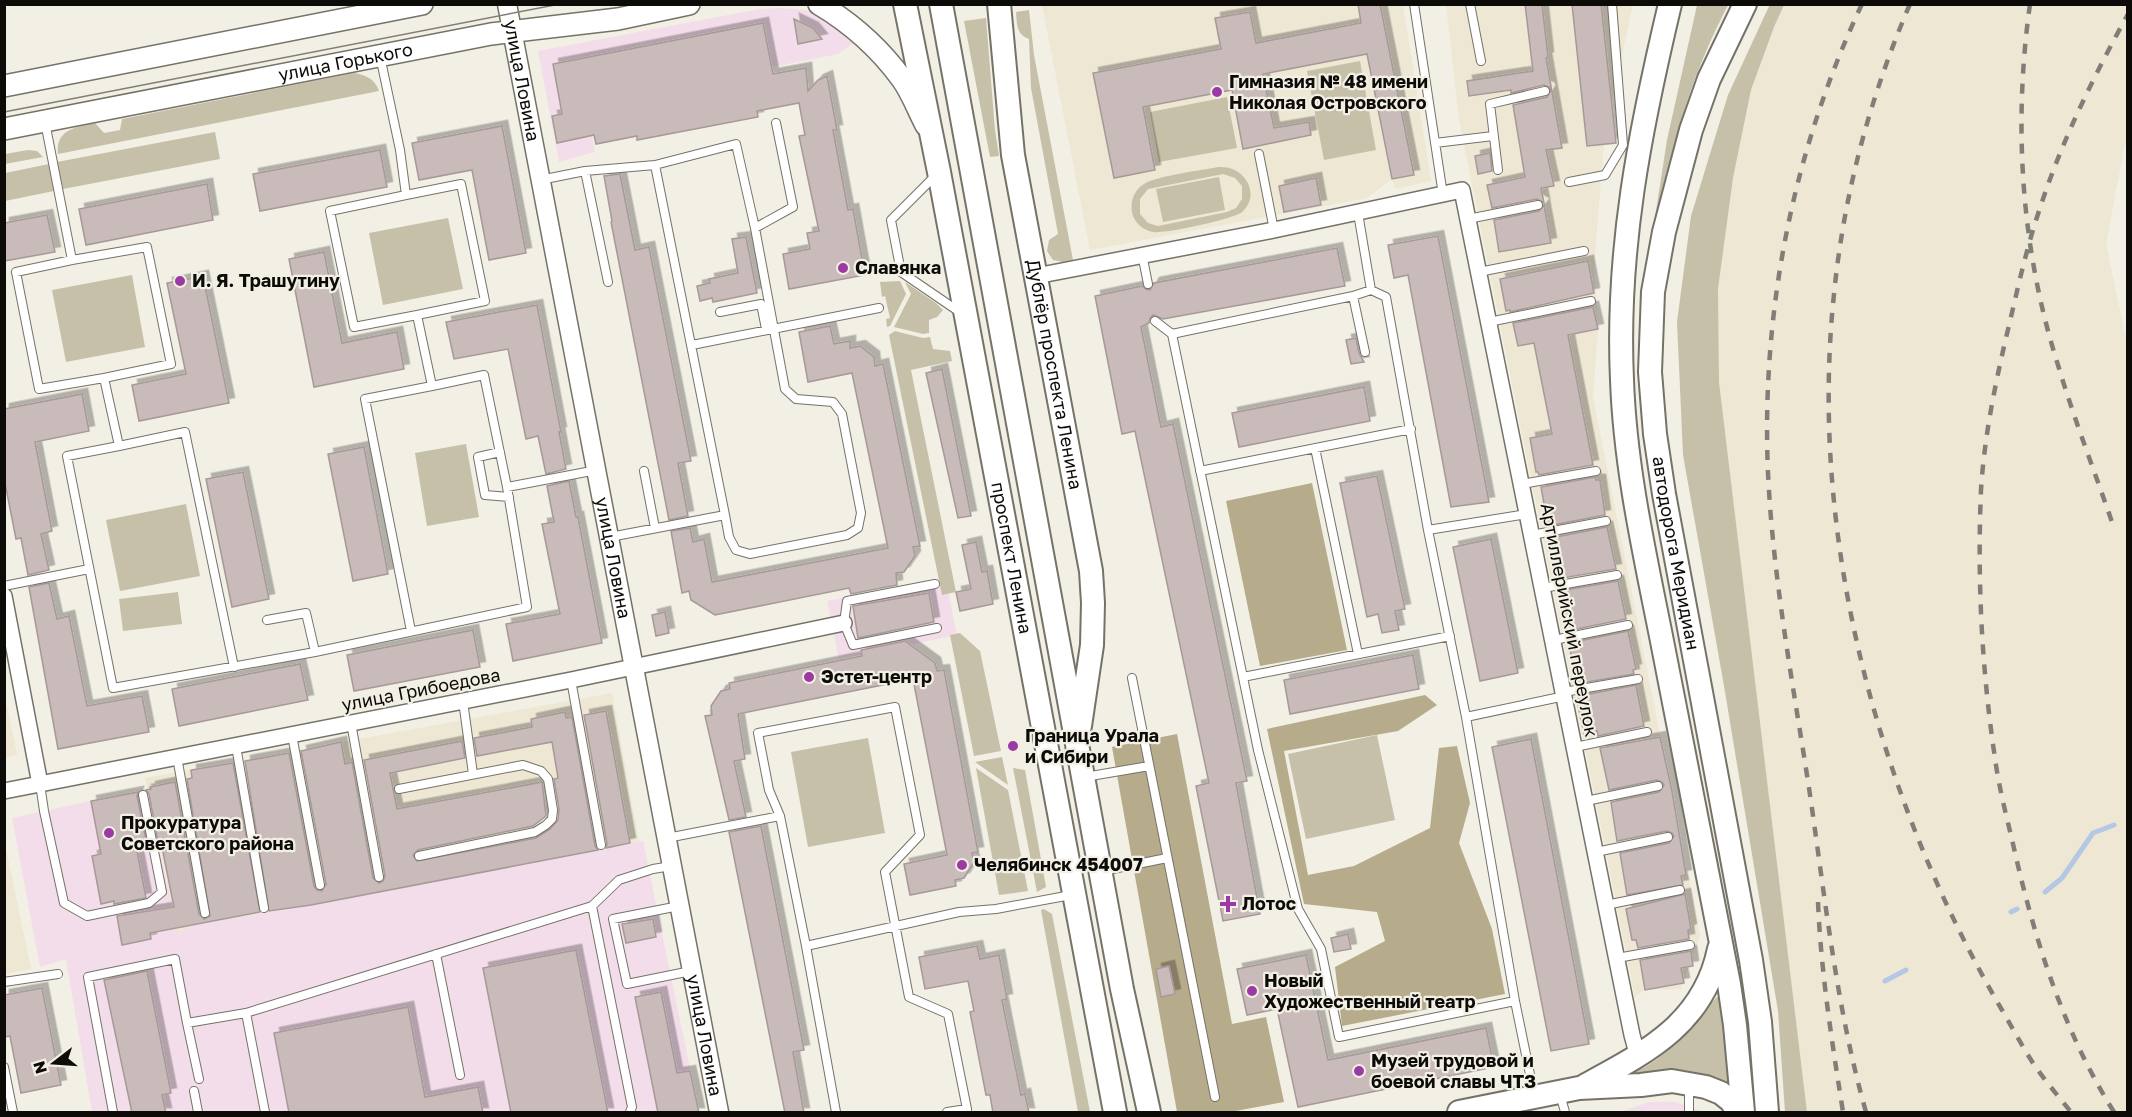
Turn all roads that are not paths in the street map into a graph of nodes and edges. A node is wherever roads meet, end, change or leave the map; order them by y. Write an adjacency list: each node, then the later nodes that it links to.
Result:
1 (422, 4): 16 (main road)
2 (507, 4): 13 (street, улица Ловина)
3 (689, 4): 13 (main road, улица Горького)
4 (819, 4): 22 (main road)
5 (905, 4): 22 (main road, проспект Ленина)
6 (941, 4): 106 (main road, проспект Ленина)
7 (999, 4): 42 (main road, Дублёр проспекта Ленина)
8 (1414, 4): 23 (lane)
9 (1470, 4): 15 (lane)
10 (1612, 4): 30 (lane)
11 (1670, 4): 137 (main road, автодорога Меридиан)
12 (1745, 4): 171 (main road, автодорога Меридиан)
13 (512, 32): 14 (main road, улица Горького); 29 (street, улица Ловина)
14 (380, 55): 18 (main road, улица Горького); 31 (lane)
15 (1481, 61)
16 (4, 86)
17 (1545, 91): 21 (lane)
18 (44, 121): 20 (main road, улица Горького); 40 (lane)
19 (776, 123): 36 (lane)
20 (4, 129)
21 (1493, 136): 23 (lane); 26 (lane)
22 (932, 138): 28 (main road, проспект Ленина)
23 (1435, 143): 32 (lane)
24 (1259, 154): 37 (lane)
25 (655, 165): 27 (lane); 36 (lane); 56 (lane)
26 (1498, 170)
27 (585, 171): 29 (lane); 43 (lane)
28 (939, 172): 51 (main road, проспект Ленина); 51 (lane)
29 (540, 180): 64 (street, улица Ловина)
30 (1569, 182)
31 (406, 195): 50 (lane); 50 (lane)
32 (1443, 195): 34 (street); 35 (street, Артиллерийский переулок)
33 (1538, 205): 35 (lane)
34 (1358, 213): 37 (street); 45 (lane)
35 (1468, 219): 41 (street, Артиллерийский переулок)
36 (755, 228): 54 (lane)
37 (1274, 230): 39 (street)
38 (1584, 251): 41 (lane)
39 (1142, 254): 42 (street); 44 (lane)
40 (72, 260): 58 (lane); 58 (lane)
41 (1479, 272): 53 (street, Артиллерийский переулок)
42 (1036, 276): 106 (main road, Дублёр проспекта Ленина)
43 (608, 282)
44 (1148, 284)
45 (1371, 290): 46 (lane); 60 (lane)
46 (1353, 296): 55 (lane); 57 (lane)
47 (1591, 301): 53 (lane)
48 (879, 308): 54 (lane)
49 (720, 312): 54 (lane)
50 (417, 315): 59 (lane)
51 (965, 316): 130 (main road, проспект Ленина)
52 (1155, 321): 55 (lane)
53 (1489, 322): 68 (street, Артиллерийский переулок)
54 (771, 328): 56 (lane); 72 (lane)
55 (1172, 334): 66 (lane)
56 (692, 345): 72 (lane)
57 (1365, 352)
58 (105, 378): 61 (lane)
59 (432, 386): 63 (lane); 88 (lane)
60 (1411, 429): 62 (lane); 75 (lane)
61 (119, 446): 78 (lane); 93 (lane)
62 (1315, 448): 66 (lane); 92 (lane)
63 (500, 452): 69 (lane); 70 (lane)
64 (597, 470): 69 (lane); 77 (street, улица Ловина)
65 (644, 471): 74 (lane)
66 (1200, 471): 95 (lane)
67 (1596, 471): 68 (lane)
68 (1522, 484): 71 (street, Артиллерийский переулок)
69 (507, 487): 70 (lane)
70 (509, 497): 88 (lane)
71 (1528, 514): 75 (lane); 76 (street, Артиллерийский переулок)
72 (725, 516): 74 (lane)
73 (1606, 521): 76 (lane)
74 (655, 528): 77 (lane)
75 (1428, 530): 89 (lane)
76 (1532, 535): 82 (street, Артиллерийский переулок)
77 (610, 537): 94 (street, улица Ловина)
78 (89, 569): 81 (lane); 93 (lane)
79 (1617, 575): 82 (lane)
80 (935, 584): 85 (lane)
81 (4, 586)
82 (1543, 588): 90 (street, Артиллерийский переулок)
83 (4, 596): 112 (street)
84 (267, 620): 91 (lane)
85 (844, 623): 87 (lane); 94 (street, улица Грибоедова)
86 (1629, 625): 90 (lane)
87 (937, 628)
88 (411, 631): 91 (lane)
89 (1450, 636): 92 (lane); 101 (lane)
90 (1554, 640): 99 (street, Артиллерийский переулок)
91 (315, 652): 93 (lane)
92 (1358, 654): 95 (lane)
93 (234, 667)
94 (634, 667): 98 (street, улица Грибоедова); 120 (street, улица Ловина)
95 (1243, 677): 145 (lane)
96 (1132, 678): 109 (lane)
97 (1638, 679): 99 (lane)
98 (571, 680): 100 (street, улица Грибоедова); 121 (lane)
99 (1565, 694): 101 (lane); 107 (street, Артиллерийский переулок)
100 (463, 701): 102 (street, улица Грибоедова); 110 (lane)
101 (1466, 717): 145 (lane)
102 (351, 723): 104 (street, улица Грибоедова); 127 (lane)
103 (1647, 732): 107 (lane)
104 (292, 735): 105 (street, улица Грибоедова); 128 (lane)
105 (236, 746): 108 (street, улица Грибоедова); 134 (lane)
106 (1077, 746): 111 (main road, проспект Ленина)
107 (1575, 747): 117 (street, Артиллерийский переулок)
108 (177, 758): 112 (street, улица Грибоедова); 135 (lane)
109 (1149, 766): 111 (lane); 124 (lane)
110 (472, 774): 114 (lane); 123 (lane)
111 (1083, 778): 126 (main road, проспект Ленина)
112 (40, 784): 115 (street, улица Грибоедова); 116 (lane)
113 (1658, 786): 117 (lane)
114 (399, 789)
115 (4, 791)
116 (143, 795)
117 (1586, 801): 122 (street, Артиллерийский переулок)
118 (780, 816): 120 (lane); 136 (lane); 139 (lane)
119 (1668, 837): 122 (lane)
120 (667, 838): 125 (street, улица Ловина)
121 (601, 845)
122 (1596, 852): 131 (street, Артиллерийский переулок)
123 (419, 856)
124 (1167, 858): 126 (lane); 154 (lane)
125 (672, 866): 132 (lane); 133 (street, улица Ловина)
126 (1101, 871): 166 (main road, проспект Ленина)
127 (379, 877)
128 (320, 885)
129 (1680, 890): 131 (lane)
130 (1074, 894): 136 (lane); 165 (main road, проспект Ленина)
131 (1606, 904): 141 (street, Артиллерийский переулок)
132 (592, 906): 140 (lane); 161 (lane)
133 (680, 906): 142 (street, улица Ловина); 142 (lane)
134 (264, 908)
135 (205, 913)
136 (895, 925): 139 (lane); 164 (lane)
137 (1720, 942): 148 (main road); 170 (main road, автодорога Меридиан)
138 (1690, 945): 141 (lane)
139 (806, 946): 163 (lane)
140 (436, 954): 146 (lane); 150 (lane)
141 (1617, 958): 148 (street, Артиллерийский переулок)
142 (692, 970): 162 (street, улица Ловина)
143 (58, 974): 144 (lane)
144 (4, 982)
145 (1515, 1001): 155 (lane)
146 (246, 1013): 147 (lane); 160 (lane)
147 (187, 1023): 151 (lane); 158 (lane)
148 (1638, 1057): 156 (main road)
149 (4, 1068): 157 (lane)
150 (460, 1075)
151 (199, 1079)
152 (1689, 1083): 156 (main road); 168 (lane); 169 (main road)
153 (194, 1091): 159 (lane)
154 (1215, 1097)
155 (1535, 1098): 156 (main road); 167 (main road)
156 (1568, 1098)
157 (13, 1113)
158 (113, 1113)
159 (198, 1113)
160 (265, 1113)
161 (630, 1113)
162 (719, 1113)
163 (836, 1113)
164 (947, 1113)
165 (1115, 1113)
166 (1149, 1113)
167 (1459, 1113)
168 (1689, 1113)
169 (1738, 1113)
170 (1743, 1113)
171 (1767, 1113)

